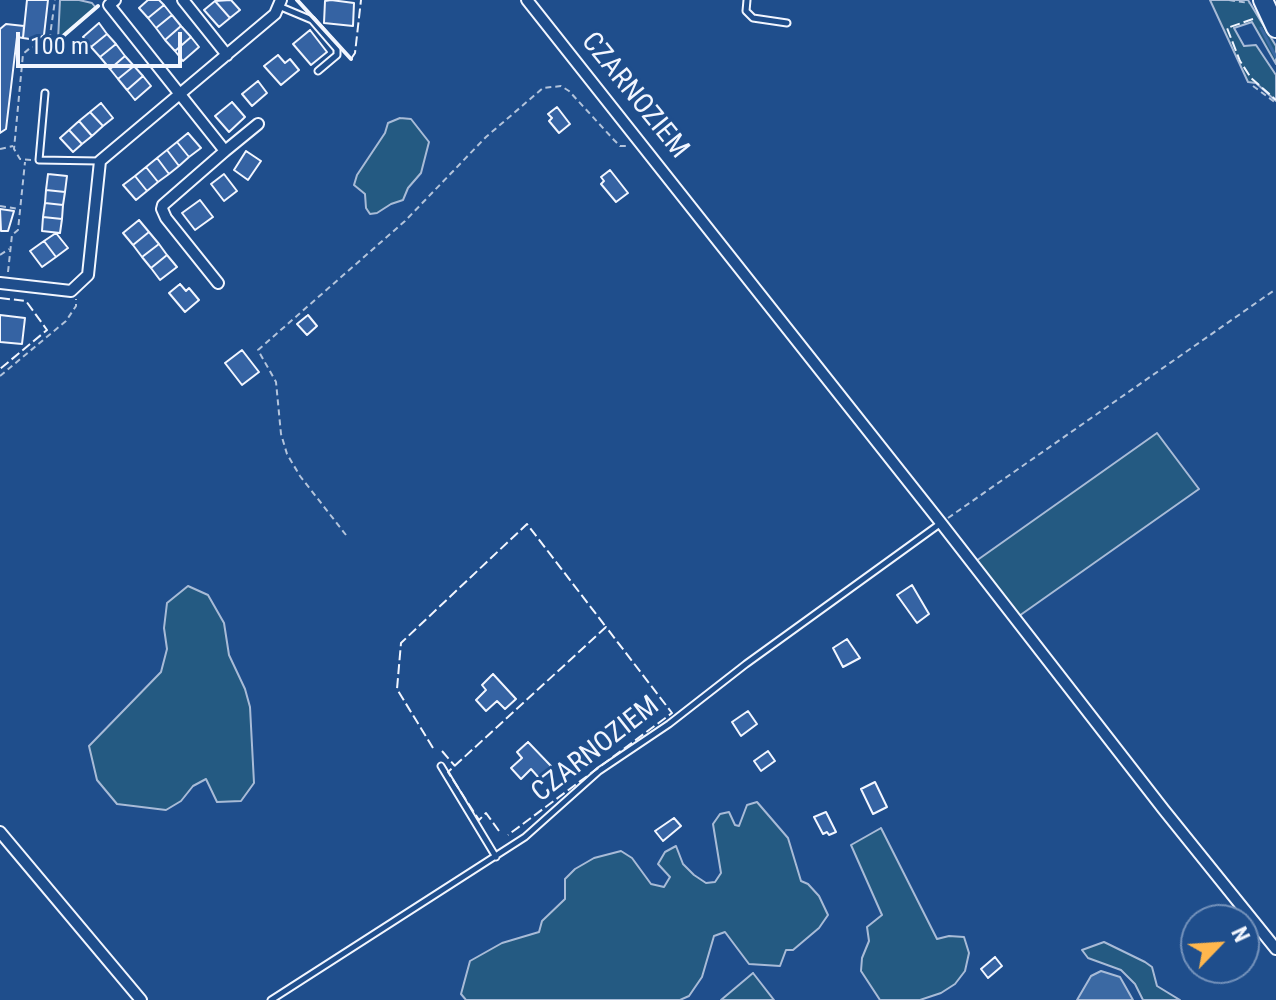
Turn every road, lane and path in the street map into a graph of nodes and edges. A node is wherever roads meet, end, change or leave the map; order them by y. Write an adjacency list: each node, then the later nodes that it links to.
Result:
1 (55, 0): 19 (path)
2 (115, 0): 15 (street)
3 (183, 0): 11 (street)
4 (527, 0): 18 (street, CZARNOZIEM)
5 (747, 0): 9 (lane)
6 (1229, 0): 7 (path)
7 (1263, 0): 10 (highway)
8 (281, 3): 11 (street); 12 (lane)
9 (787, 23)
10 (1276, 28)
11 (227, 55): 15 (street)
12 (318, 71)
13 (1253, 86): 16 (path)
14 (45, 93): 23 (lane)
15 (178, 95): 21 (street); 24 (street)
16 (1276, 103)
17 (258, 124): 21 (street)
18 (637, 138): 34 (street, CZARNOZIEM); 35 (path)
19 (14, 146): 20 (path); 22 (path)
20 (0, 149)
21 (225, 151): 30 (street)
22 (25, 160): 23 (path); 26 (path)
23 (39, 160): 24 (lane)
24 (100, 161): 31 (street)
25 (0, 206): 26 (path)
26 (20, 209): 27 (path)
27 (10, 248): 28 (path); 29 (path)
28 (0, 255)
29 (3, 283): 31 (street)
30 (218, 283)
31 (76, 286): 33 (path)
32 (1276, 289): 34 (path)
33 (0, 376)
34 (941, 523): 38 (lane, CZARNOZIEM); 39 (street, CZARNOZIEM)
35 (346, 535)
36 (441, 766): 38 (lane)
37 (0, 832): 40 (street)
38 (496, 857): 41 (lane, CZARNOZIEM)
39 (1276, 949)
40 (141, 1000)
41 (271, 1000)

